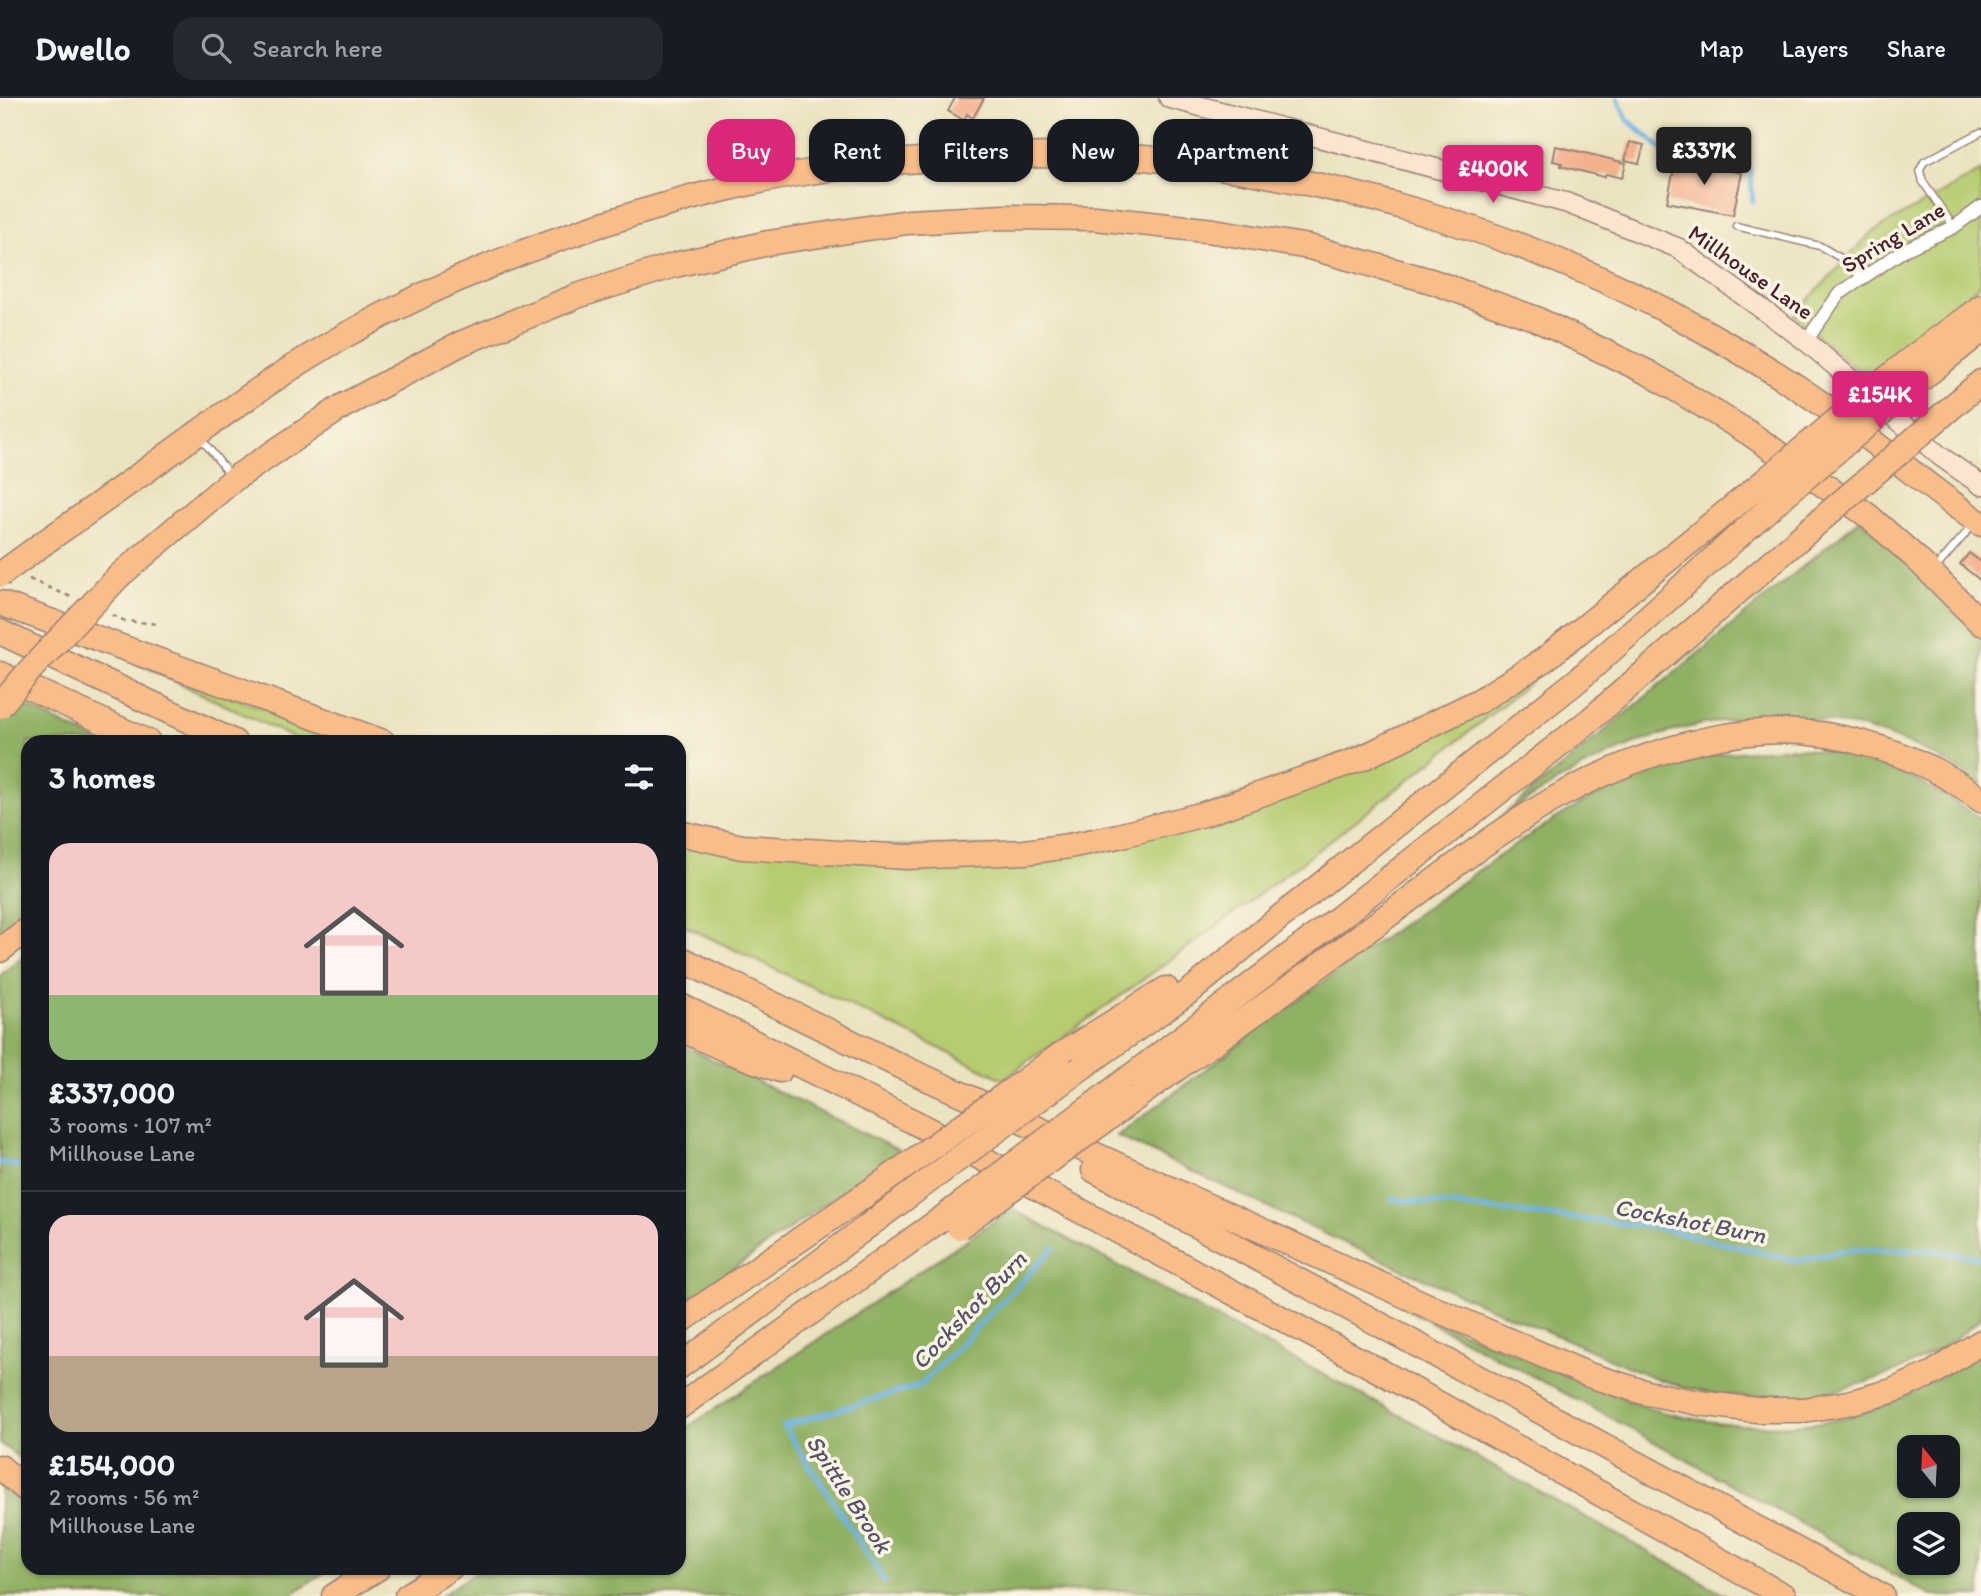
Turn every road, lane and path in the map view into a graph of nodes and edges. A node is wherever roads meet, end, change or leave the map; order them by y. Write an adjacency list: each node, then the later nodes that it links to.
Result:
1 (1169, 98): 9 (street, Millhouse Lane)
2 (1981, 132): 5 (lane)
3 (1981, 207): 5 (street, Spring Lane)
4 (1736, 226): 6 (lane)
5 (1954, 227): 6 (street, Spring Lane)
6 (1861, 278): 9 (street, Spring Lane)
7 (1981, 307): 10 (highway)
8 (1981, 331): 10 (highway)
9 (1806, 341): 14 (street, Millhouse Lane)
10 (1917, 368): 15 (highway, bridge)
11 (1981, 382): 36 (highway, bridge)
12 (197, 434): 13 (lane); 16 (highway); 18 (highway, bridge)
13 (234, 479): 17 (highway); 23 (highway, bridge)
14 (1981, 485)
15 (1765, 497): 28 (highway); 29 (highway)
16 (1979, 523): 17 (lane)
17 (1932, 574): 20 (highway)
18 (0, 575)
19 (0, 603): 26 (highway)
20 (1981, 623)
21 (0, 632): 25 (highway)
22 (0, 674): 24 (highway)
23 (0, 706)
24 (133, 735)
25 (219, 735)
26 (364, 735)
27 (1981, 800): 36 (highway)
28 (686, 834)
29 (1274, 922): 38 (highway, bridge); 40 (highway, bridge)
30 (21, 934): 31 (highway)
31 (0, 950)
32 (686, 961): 35 (highway)
33 (686, 1008): 37 (highway)
34 (686, 1031): 37 (highway)
35 (902, 1067): 39 (highway); 49 (highway)
36 (1127, 1092): 41 (highway, bridge)
37 (914, 1122): 48 (highway)
38 (686, 1317)
39 (1981, 1342)
40 (686, 1362)
41 (686, 1402)
42 (0, 1467): 43 (highway)
43 (21, 1486)
44 (367, 1575): 46 (highway)
45 (439, 1575): 47 (highway)
46 (334, 1596)
47 (407, 1596)
48 (1784, 1596)
49 (1882, 1596)

